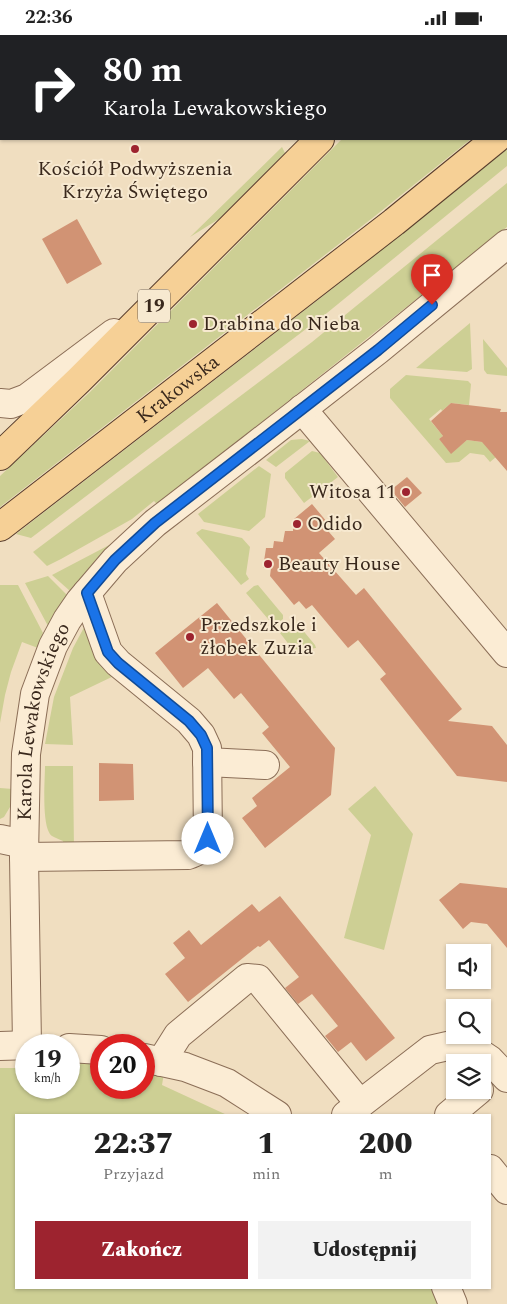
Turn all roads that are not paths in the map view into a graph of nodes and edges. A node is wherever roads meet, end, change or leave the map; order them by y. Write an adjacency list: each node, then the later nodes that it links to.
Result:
1 (495, 140): 8 (main road, Krakowska)
2 (308, 143): 4 (main road, 19)
3 (507, 244): 6 (street, Karola Lewakowskiego)
4 (165, 295): 5 (street); 7 (main road, 19)
5 (0, 403)
6 (302, 409): 9 (street, Karola Lewakowskiego); 10 (street)
7 (0, 456)
8 (0, 527)
9 (87, 593): 11 (street); 13 (street, Karola Lewakowskiego)
10 (507, 653)
11 (207, 762): 12 (street); 13 (street)
12 (265, 765)
13 (16, 847): 14 (street, Karola Lewakowskiego)
14 (26, 1034)
15 (15, 1045): 16 (street)
16 (0, 1046)
17 (155, 1057): 21 (street)
18 (155, 1061): 22 (street)
19 (497, 1079): 21 (street)
20 (468, 1099): 23 (street)
21 (353, 1110)
22 (275, 1114)
23 (449, 1114)
24 (491, 1170): 25 (street)
25 (507, 1189)
26 (447, 1289): 27 (street)
27 (453, 1304)

